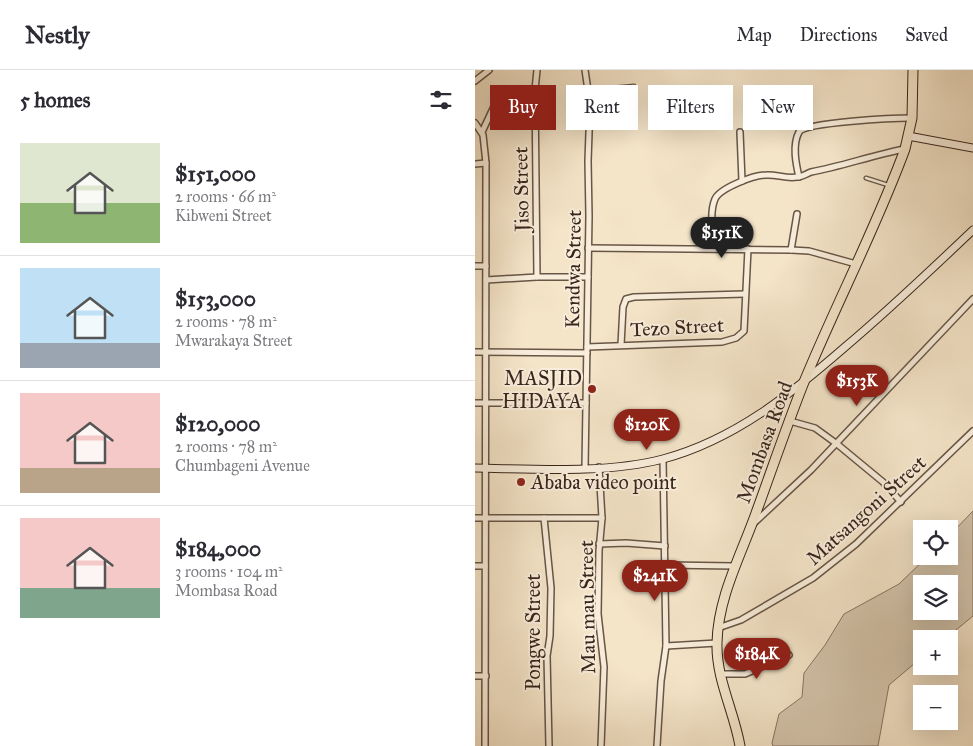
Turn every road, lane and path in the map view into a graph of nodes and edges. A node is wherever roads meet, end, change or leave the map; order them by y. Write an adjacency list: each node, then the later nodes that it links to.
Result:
1 (489, 70): 5 (street)
2 (537, 70): 6 (street, Jiso Street)
3 (585, 70): 7 (street, Kendwa Street)
4 (913, 70): 9 (highway, Mombasa Road)
5 (475, 81)
6 (536, 85)
7 (587, 85)
8 (490, 115): 13 (street)
9 (912, 118): 15 (highway, Mombasa Road); 20 (street)
10 (475, 123): 13 (street)
11 (535, 130): 33 (street, Jiso Street)
12 (589, 130): 26 (street, Kendwa Street)
13 (482, 132): 18 (street)
14 (740, 132): 22 (street)
15 (908, 136): 16 (street); 17 (highway, Mombasa Road)
16 (973, 148)
17 (905, 149): 20 (street); 23 (highway, Mombasa Road)
18 (485, 163): 19 (street); 32 (street)
19 (475, 164)
20 (799, 177): 22 (street)
21 (867, 178): 23 (lane)
22 (742, 181): 27 (street)
23 (889, 186): 30 (highway, Mombasa Road)
24 (797, 214): 29 (street)
25 (973, 230): 43 (street)
26 (588, 248): 27 (street); 34 (street, Kendwa Street)
27 (714, 249): 28 (street)
28 (748, 249): 29 (street); 36 (street, Tezo Street)
29 (791, 250): 30 (street)
30 (857, 264): 43 (highway, Mombasa Road)
31 (475, 266): 32 (street)
32 (486, 266): 35 (street)
33 (537, 277): 34 (street); 35 (street)
34 (588, 277): 39 (street, Kendwa Street)
35 (486, 280): 41 (street)
36 (745, 294): 38 (street, Tezo Street); 38 (street)
37 (973, 300): 49 (street)
38 (621, 345): 39 (street, Tezo Street)
39 (587, 347): 42 (street, Kendwa Street)
40 (475, 352): 41 (street)
41 (485, 352): 42 (street); 45 (street)
42 (587, 353): 46 (street, Kendwa Street)
43 (804, 382): 47 (highway, Mombasa Road); 50 (street)
44 (475, 403): 45 (street)
45 (485, 403): 46 (street); 53 (street)
46 (586, 403): 54 (street, Kendwa Street)
47 (790, 421): 49 (street); 60 (highway, Mombasa Road)
48 (973, 430): 55 (street, Matsangoni Street)
49 (837, 444): 55 (street); 60 (street)
50 (663, 458): 51 (street); 62 (street)
51 (599, 467): 54 (street); 59 (street, Mau mau Street)
52 (475, 468): 53 (street)
53 (485, 468): 54 (street); 57 (street)
54 (585, 468)
55 (901, 502): 67 (street, Matsangoni Street)
56 (475, 518): 57 (street)
57 (485, 518): 58 (street); 65 (street)
58 (544, 518): 59 (street); 76 (street, Pongwe Street)
59 (602, 518): 61 (street, Mau mau Street)
60 (751, 526): 66 (highway, Mombasa Road)
61 (599, 544): 62 (street); 77 (street, Mau mau Street)
62 (665, 546): 63 (street)
63 (665, 565): 66 (street); 69 (street)
64 (475, 566): 65 (street)
65 (485, 566): 73 (street)
66 (734, 566): 67 (highway, Mombasa Road)
67 (718, 628): 68 (highway, Mombasa Road)
68 (717, 643): 69 (street); 71 (highway, Mombasa Road)
69 (666, 646): 78 (street)
70 (789, 655): 71 (street)
71 (719, 674): 74 (highway, Mombasa Road)
72 (475, 676): 73 (street)
73 (486, 676): 75 (street)
74 (733, 718): 79 (highway, Mombasa Road); 80 (highway, Mombasa Road)
75 (485, 746)
76 (549, 746)
77 (601, 746)
78 (657, 746)
79 (733, 746)
80 (740, 746)

